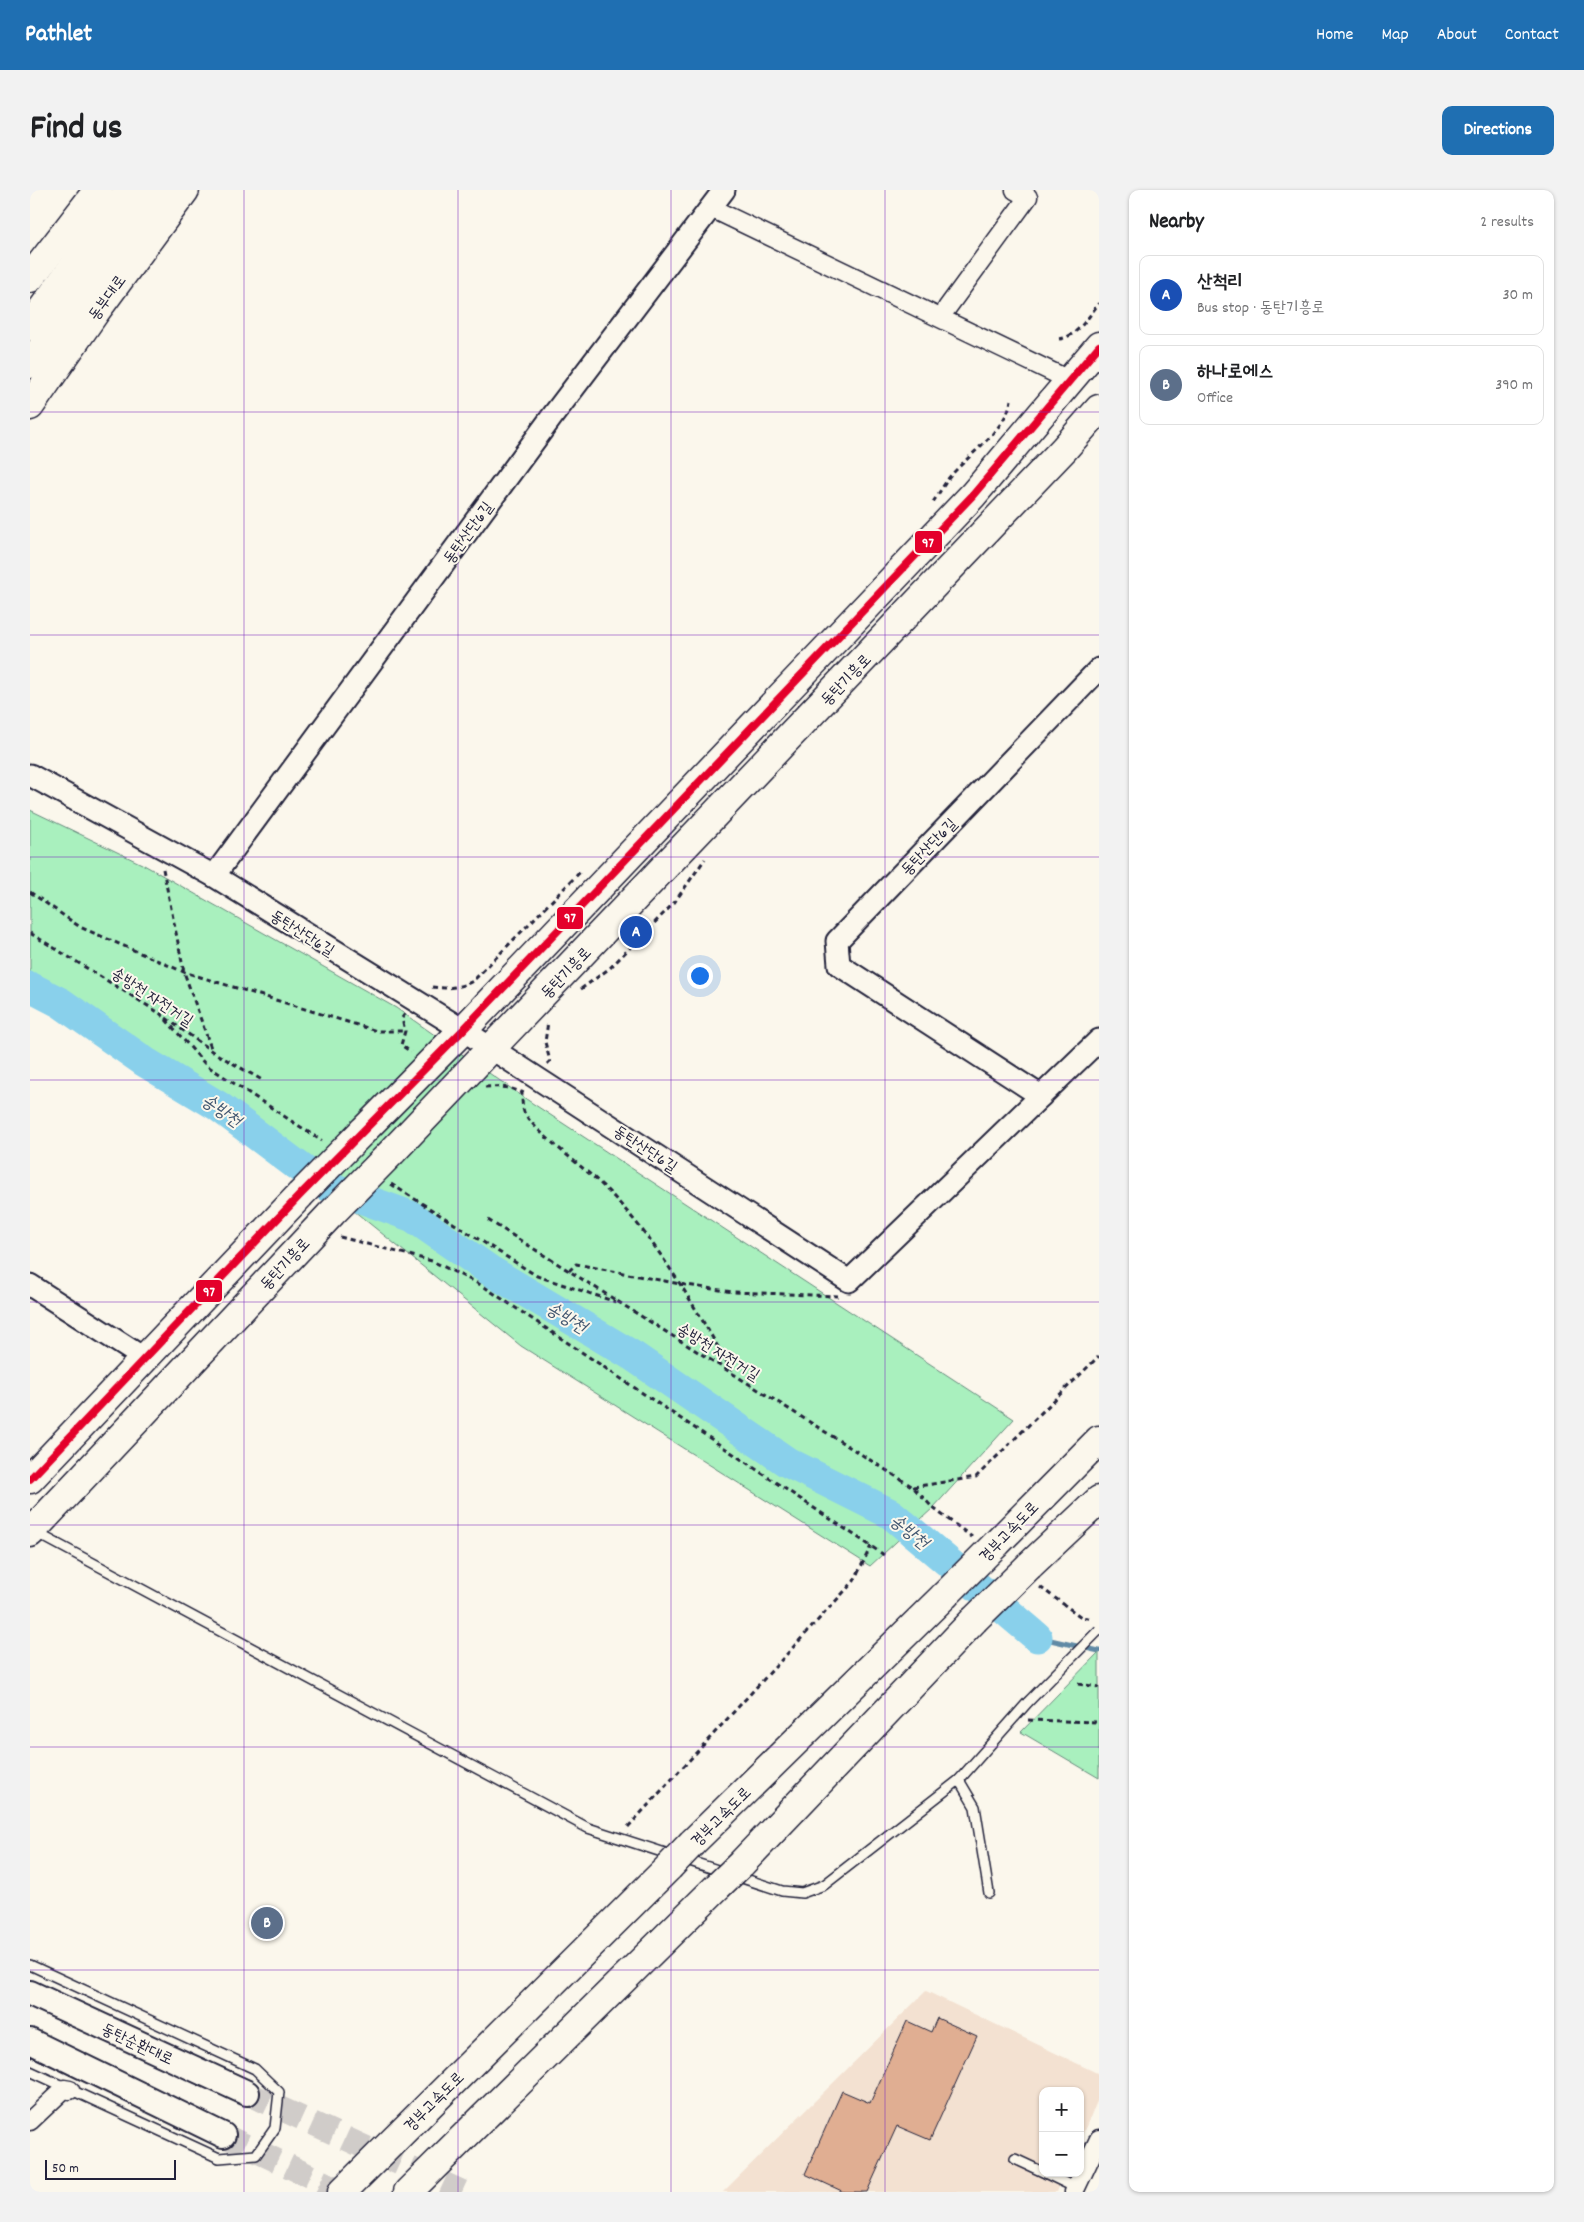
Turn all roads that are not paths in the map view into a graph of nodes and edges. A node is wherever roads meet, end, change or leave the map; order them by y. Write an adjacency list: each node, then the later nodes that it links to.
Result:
1 (98, 190): 8 (main road)
2 (129, 190): 10 (main road)
3 (159, 190): 12 (main road, 동부대로)
4 (185, 190): 14 (main road, 동부대로)
5 (724, 190): 7 (street, 동탄산단6길)
6 (1014, 190): 9 (street)
7 (711, 208): 13 (street); 18 (street, 동탄산단6길)
8 (30, 278)
9 (947, 308)
10 (30, 326)
11 (1099, 346): 13 (main road, 동탄기흥로)
12 (30, 364)
13 (1071, 381): 19 (main road, 동탄기흥로)
14 (30, 406)
15 (1099, 409): 21 (main road, 동탄기흥로)
16 (1099, 669): 22 (street, 동탄산단6길)
17 (30, 775): 18 (street, 동탄산단6길)
18 (214, 876): 19 (street, 동탄산단6길)
19 (463, 1030): 21 (street, 동탄산단6길); 24 (main road, 동탄기흥로, bridge)
20 (1099, 1040): 22 (street, 동탄산단6길)
21 (492, 1048): 22 (street, 동탄산단6길); 28 (main road, 동탄기흥로, bridge)
22 (1041, 1096)
23 (30, 1286): 24 (street)
24 (145, 1360): 26 (main road, 동탄기흥로)
25 (1099, 1440): 45 (main road, 경부고속도로, bridge)
26 (30, 1479)
27 (1099, 1500): 46 (main road, bridge)
28 (31, 1532): 30 (lane)
29 (1099, 1630): 30 (lane, bridge)
30 (959, 1780): 31 (lane)
31 (989, 1893)
32 (30, 1965): 36 (lane)
33 (30, 1993): 37 (main road, 동탄순환대로)
34 (30, 2041): 39 (main road)
35 (30, 2071): 36 (lane)
36 (70, 2090): 38 (street)
37 (247, 2092)
38 (30, 2121)
39 (223, 2135)
40 (1099, 2139): 44 (street)
41 (1014, 2159): 42 (lane)
42 (1039, 2171)
43 (1051, 2177): 44 (lane)
44 (1075, 2190)
45 (342, 2192)
46 (408, 2192)

